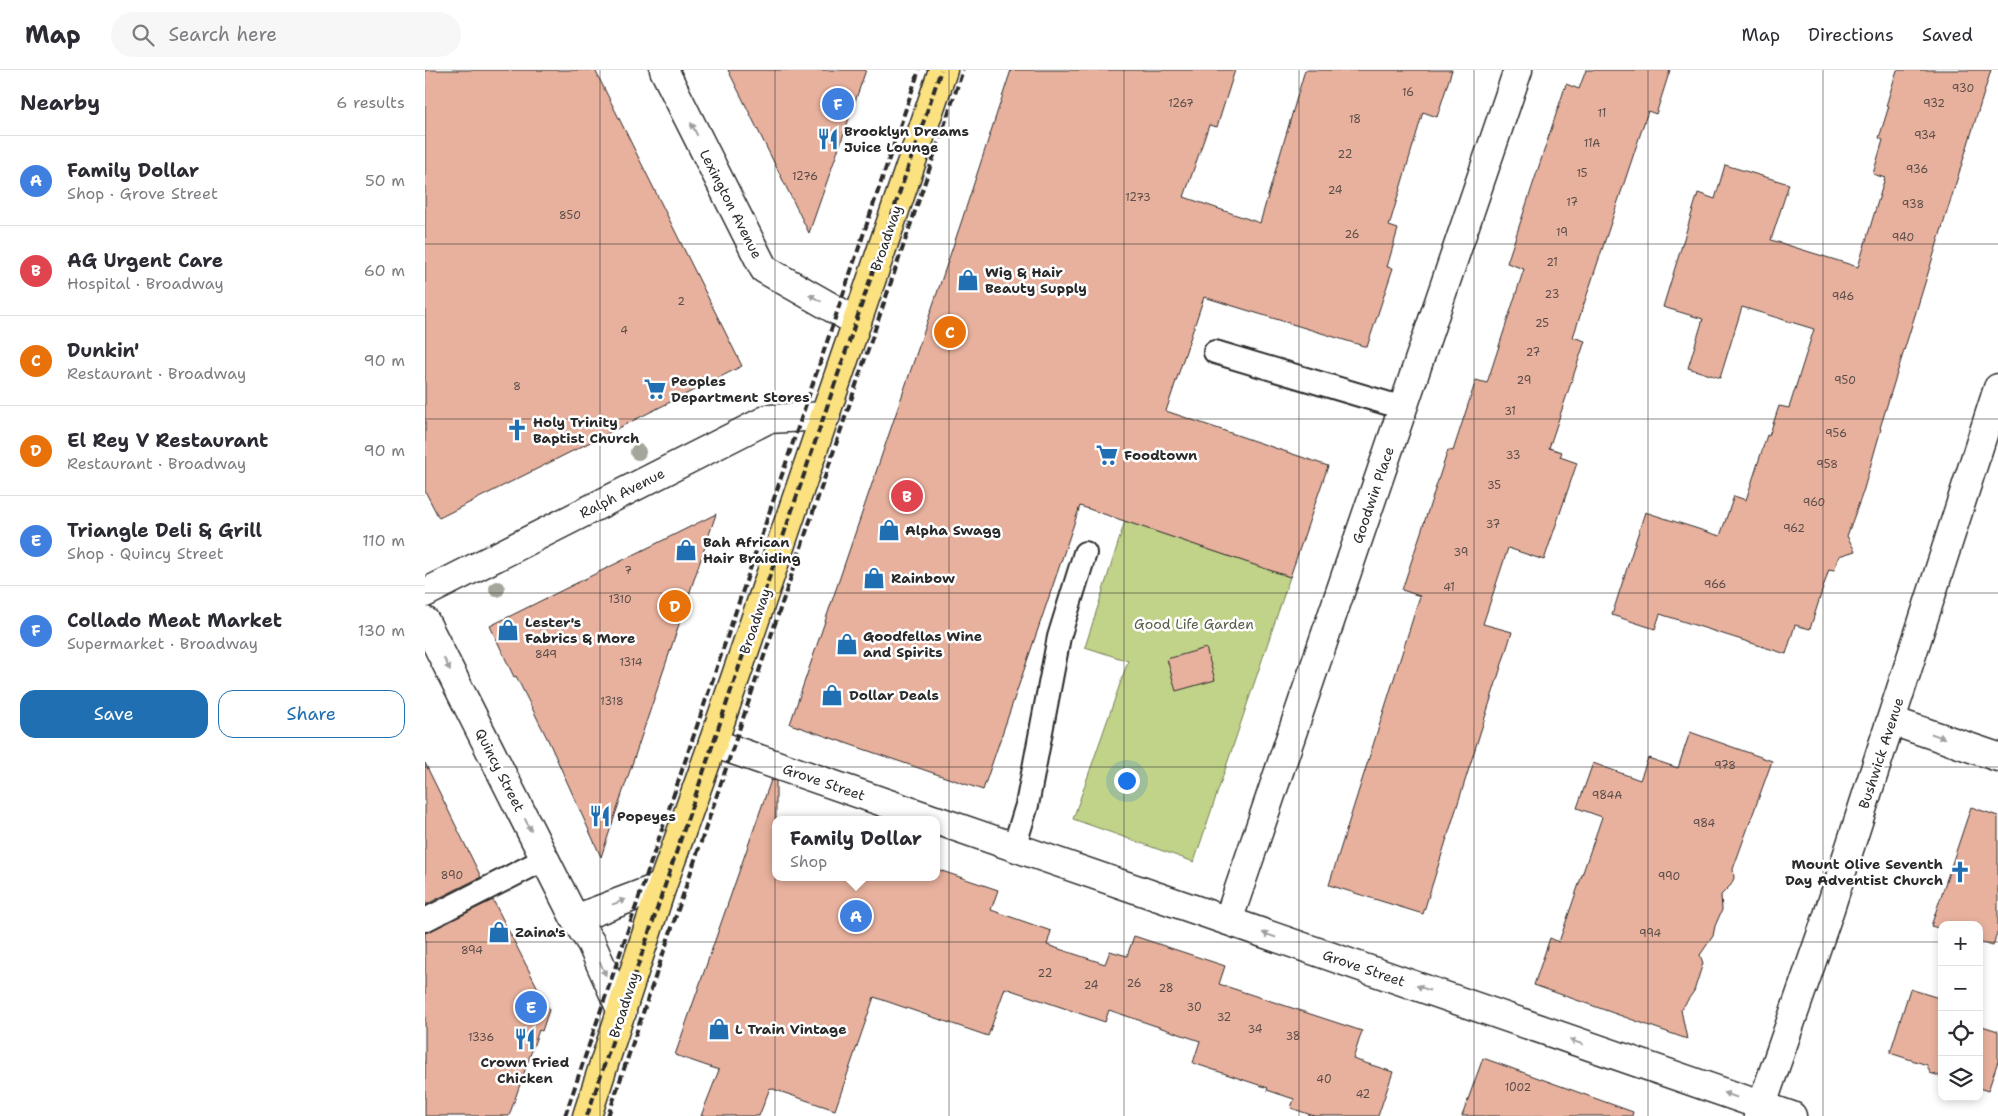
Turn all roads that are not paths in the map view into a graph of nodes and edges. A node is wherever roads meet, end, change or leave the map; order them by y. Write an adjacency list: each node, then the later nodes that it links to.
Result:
1 (664, 70): 4 (street, Lexington Avenue, one-way to 1)
2 (943, 70): 4 (main road, Broadway)
3 (1518, 70): 7 (street, Goodwin Place)
4 (857, 322): 8 (main road, Broadway)
5 (1215, 352): 7 (lane)
6 (1998, 388): 12 (street, Bushwick Avenue)
7 (1403, 408): 22 (street, Goodwin Place)
8 (825, 416): 10 (street, Ralph Avenue); 13 (main road, Broadway)
9 (1085, 553): 17 (lane)
10 (425, 592)
11 (425, 621): 18 (street, Quincy Street, one-way to 18)
12 (1892, 721): 14 (street, one-way to 14); 24 (street, Bushwick Avenue)
13 (713, 743): 15 (street, Grove Street); 19 (main road, Broadway)
14 (1998, 757)
15 (924, 816)
16 (940, 821): 17 (street, Grove Street)
17 (1014, 847): 22 (street, Grove Street)
18 (545, 859): 20 (street, Quincy Street); 21 (lane)
19 (662, 886): 20 (street, one-way to 19); 23 (main road, Broadway)
20 (575, 919): 23 (street, Quincy Street, one-way to 23)
21 (425, 920)
22 (1229, 921): 24 (street, Grove Street, one-way to 22)
23 (622, 1012): 25 (main road, Broadway)
24 (1760, 1111): 26 (street, Grove Street)
25 (587, 1116)
26 (1793, 1116)

